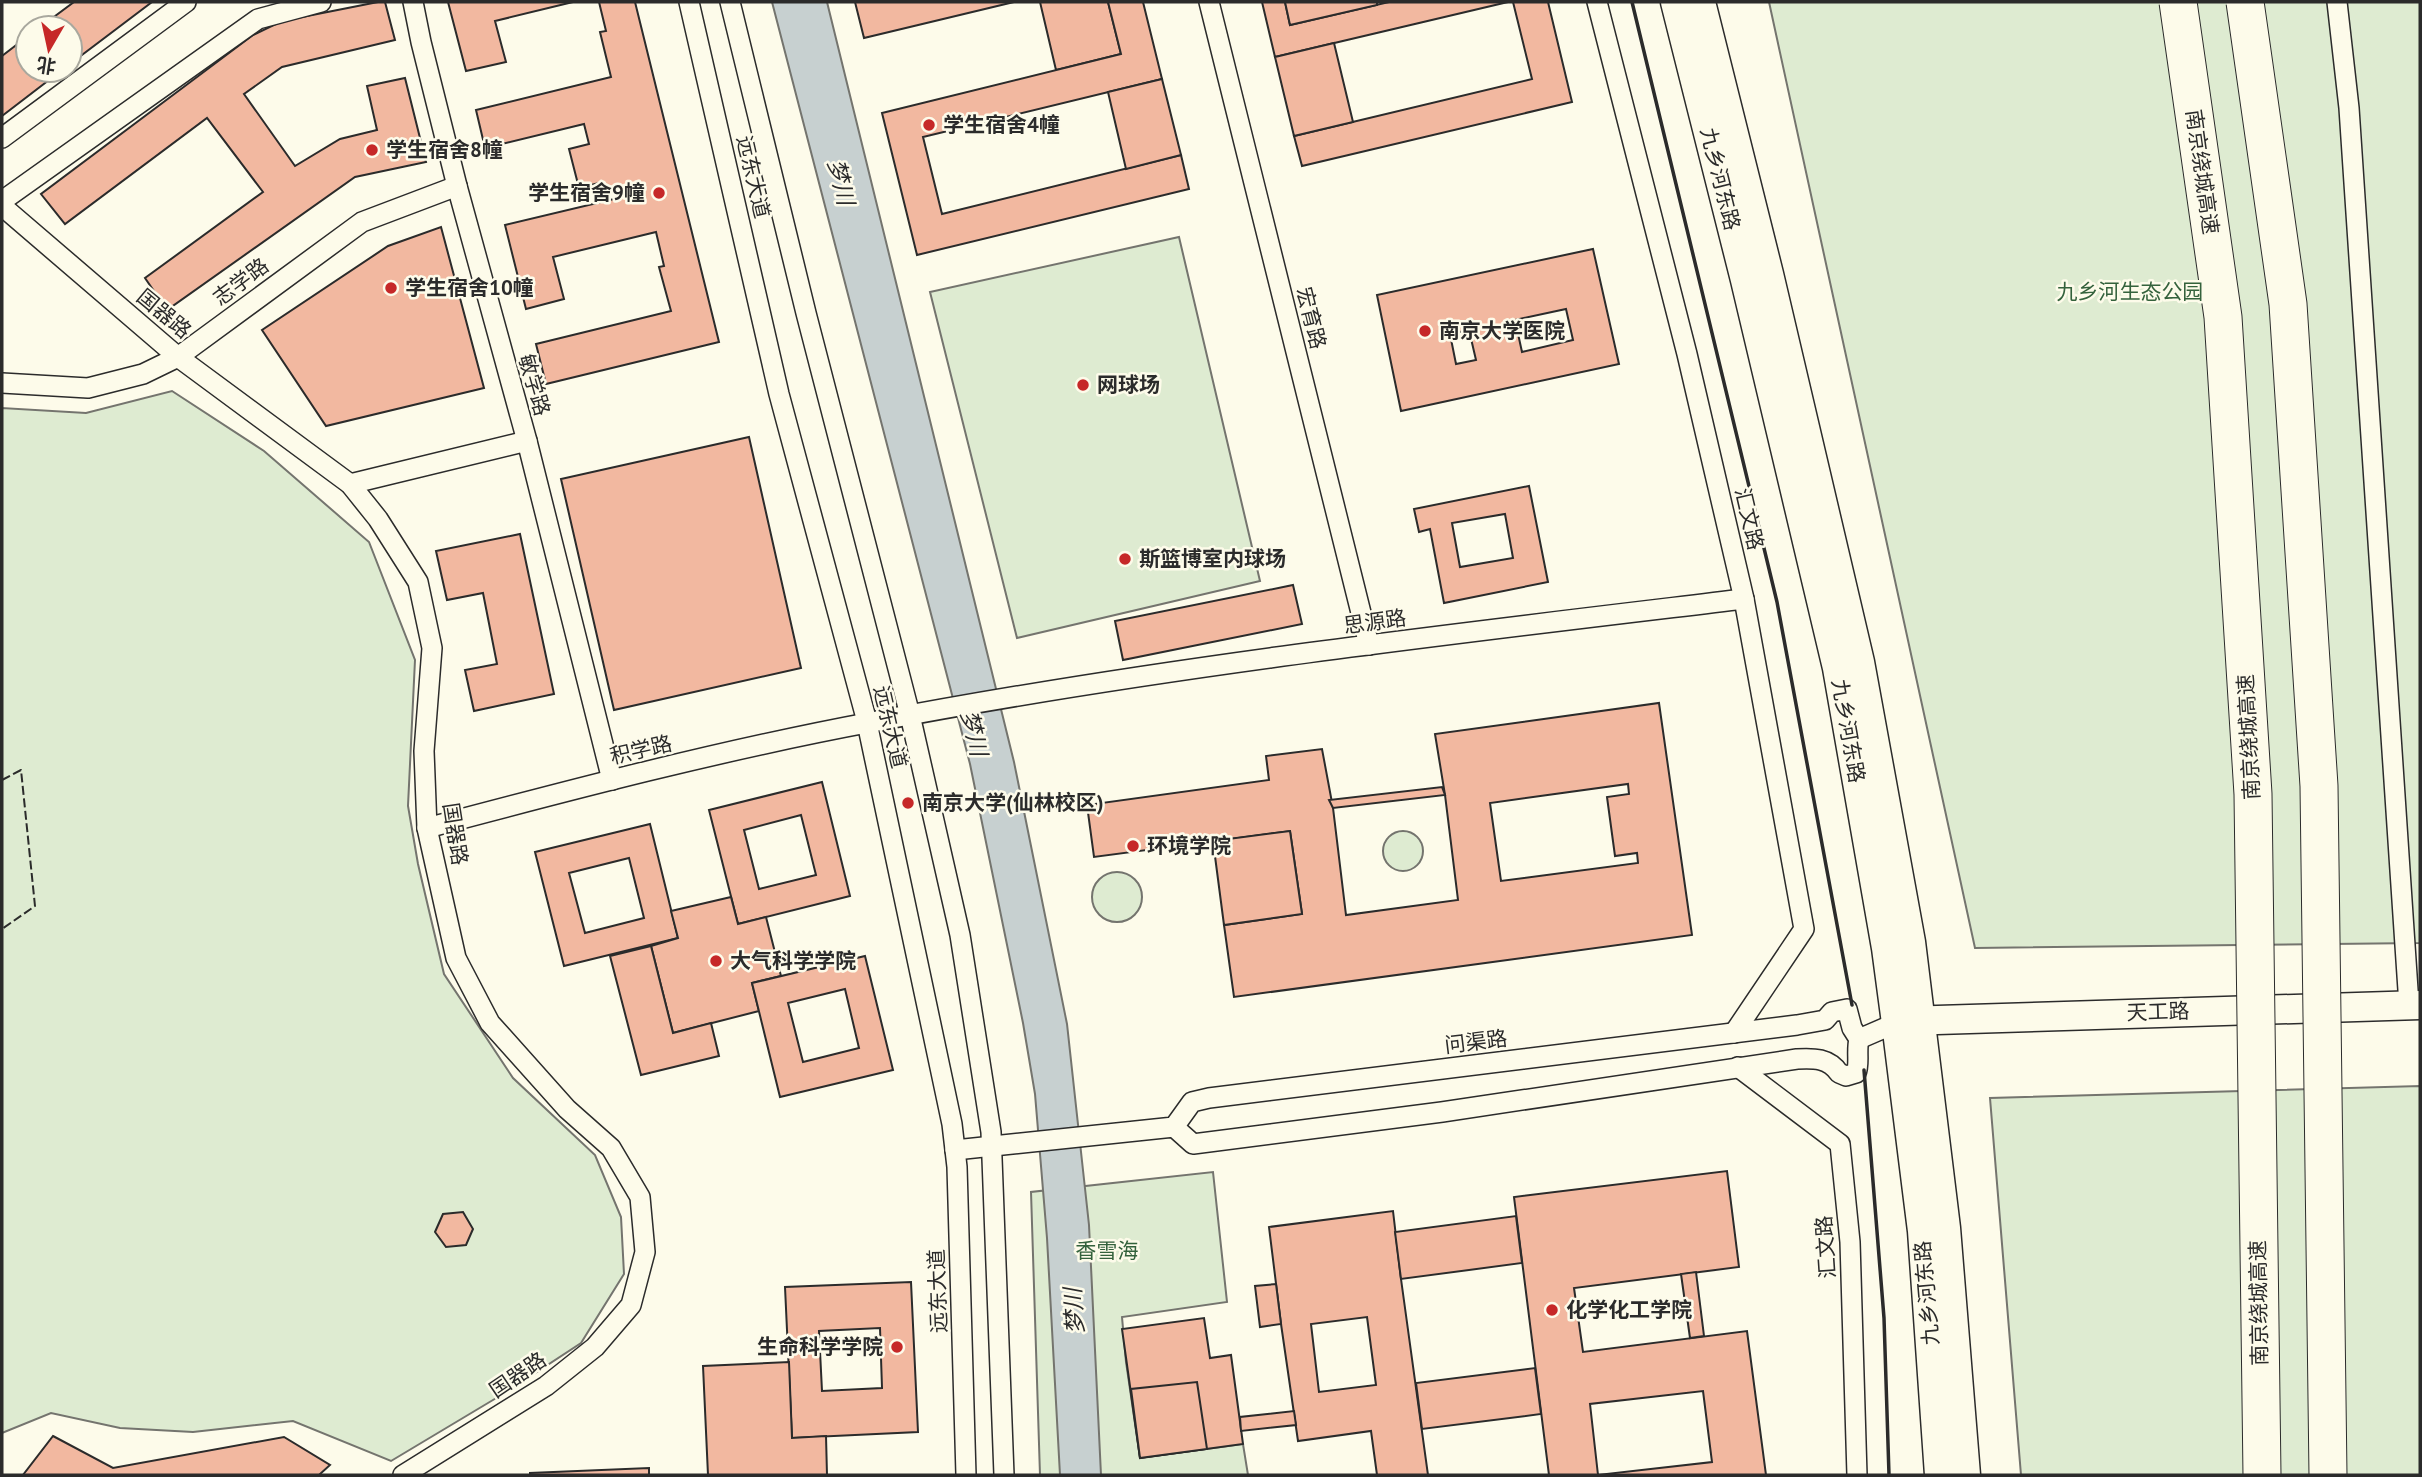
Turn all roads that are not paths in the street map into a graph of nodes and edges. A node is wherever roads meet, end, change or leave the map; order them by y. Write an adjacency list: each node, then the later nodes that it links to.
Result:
1 (186, 2): 13 (street)
2 (321, 2): 15 (street)
3 (413, 2): 14 (street, 敏学路)
4 (690, 2): 24 (street, 远东大道)
5 (730, 2): 23 (street, 远东大道)
6 (1209, 2): 21 (street, 宏育路)
7 (1597, 2): 20 (street, 汇文路)
8 (1675, 2): 28 (main road, 九乡河东路)
9 (1701, 2): 28 (main road, 九乡河东路)
10 (2178, 2): 41 (highway, 南京绕城高速, bridge)
11 (2245, 2): 42 (highway, bridge)
12 (2337, 2): 27 (street)
13 (2, 138)
14 (457, 186): 16 (street, 志学路); 18 (street, 敏学路)
15 (2, 204): 16 (street, 国器路)
16 (178, 357): 17 (street, 志学路); 19 (street, 国器路)
17 (2, 383)
18 (527, 441): 19 (street); 25 (street, 敏学路)
19 (350, 484): 26 (street, 国器路)
20 (1744, 600): 21 (street, 思源路); 29 (street, 汇文路)
21 (1368, 645): 22 (street, 思源路)
22 (935, 710): 23 (street, 积学路)
23 (911, 715): 24 (street, 积学路); 33 (street, 远东大道)
24 (867, 722): 25 (street, 积学路); 34 (street, 远东大道)
25 (612, 780): 26 (street, 积学路)
26 (427, 828): 35 (street, 国器路)
27 (2414, 1005): 28 (main road, 天工路)
28 (1909, 1021): 30 (street); 39 (main road, 九乡河东路); 40 (main road, 九乡河东路)
29 (1734, 1033): 30 (street, 问渠路); 32 (street, 问渠路)
30 (1859, 1039): 31 (street)
31 (1738, 1067): 32 (street); 38 (street, 汇文路)
32 (1174, 1126): 33 (street)
33 (991, 1145): 34 (street); 37 (street, 远东大道)
34 (955, 1150): 36 (street, 远东大道)
35 (403, 1475)
36 (966, 1475)
37 (1004, 1475)
38 (1857, 1475)
39 (1939, 1475)
40 (1966, 1475)
41 (2262, 1475)
42 (2328, 1475)

